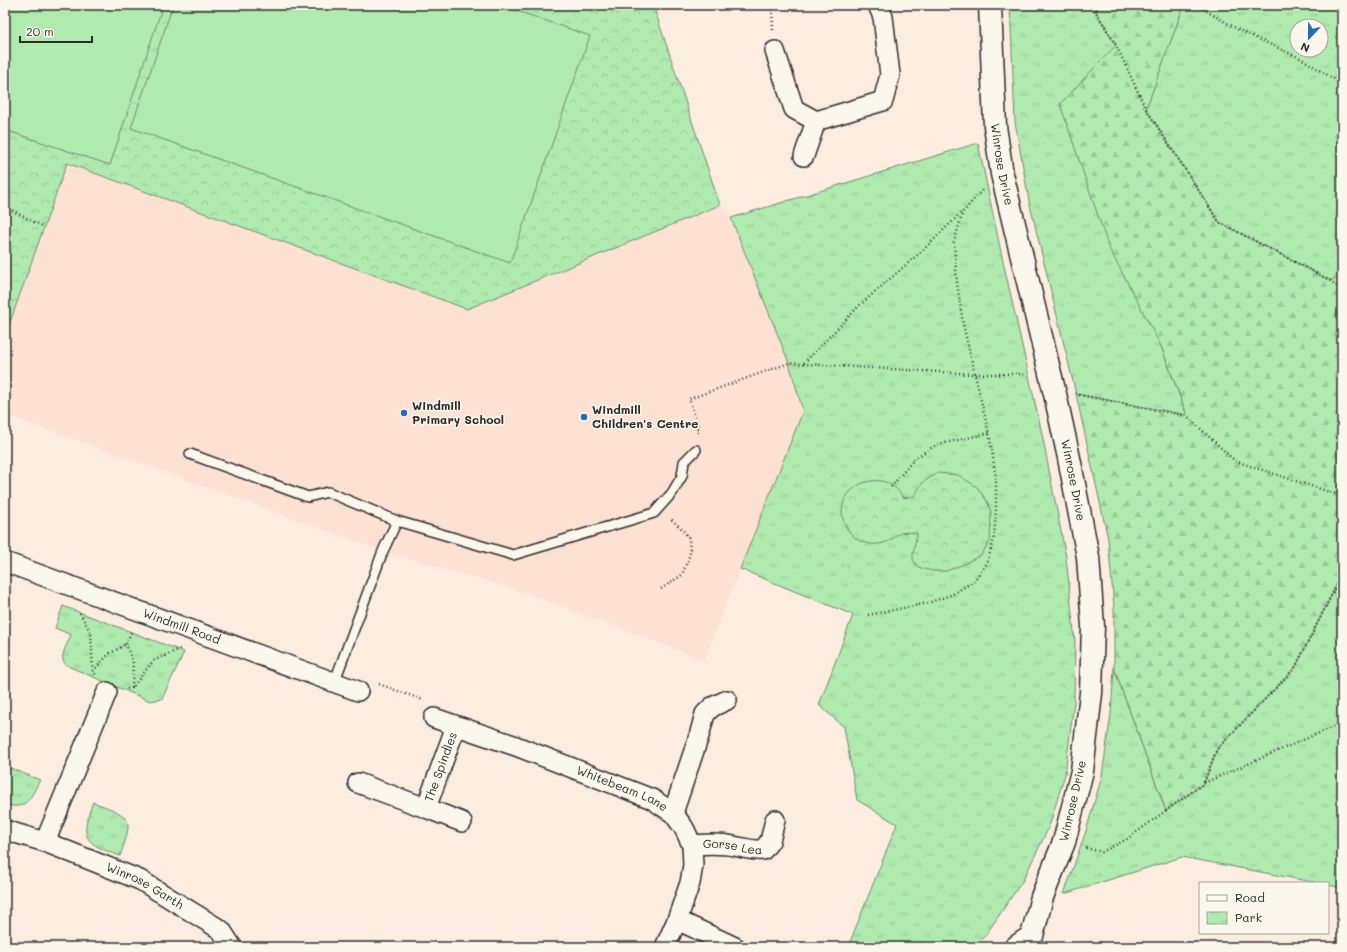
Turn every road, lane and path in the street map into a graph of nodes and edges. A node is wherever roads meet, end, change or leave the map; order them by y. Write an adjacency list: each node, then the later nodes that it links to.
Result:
1 (878, 5): 9 (street)
2 (990, 5): 11 (street, Winrose Drive)
3 (1087, 5): 6 (path)
4 (1097, 5): 6 (path)
5 (1196, 5): 8 (path)
6 (1096, 12): 15 (path)
7 (775, 51): 9 (street)
8 (1342, 84)
9 (816, 121): 10 (street)
10 (804, 156)
11 (1002, 174): 13 (path); 18 (street, Winrose Drive)
12 (5, 207): 14 (path)
13 (963, 212): 16 (path); 17 (path)
14 (44, 227)
15 (1342, 290)
16 (804, 364): 17 (path); 20 (path)
17 (974, 374): 18 (path); 19 (path)
18 (1052, 384): 23 (path); 49 (street, Winrose Drive)
19 (989, 433): 22 (path); 30 (path)
20 (696, 450): 24 (lane)
21 (190, 454): 25 (lane)
22 (891, 487)
23 (1342, 496)
24 (654, 512): 25 (lane); 29 (path)
25 (397, 521): 33 (lane)
26 (5, 562): 28 (street, Windmill Road)
27 (1342, 574): 42 (path)
28 (63, 583): 31 (street, Windmill Road); 32 (path)
29 (661, 590)
30 (868, 615)
31 (209, 637): 33 (street, Windmill Road); 34 (path)
32 (93, 671): 34 (path); 36 (path)
33 (334, 683): 35 (street, Windmill Road)
34 (132, 688): 36 (path)
35 (358, 691): 38 (path)
36 (107, 692): 48 (street)
37 (727, 700): 44 (street)
38 (434, 718): 40 (street, Whitebeam Lane)
39 (1342, 724): 42 (path)
40 (456, 726): 43 (street, The Spindles); 44 (street, Whitebeam Lane)
41 (358, 783): 43 (street, The Spindles)
42 (1204, 783): 49 (path)
43 (426, 808): 46 (street, The Spindles)
44 (673, 813): 50 (street, Whitebeam Lane)
45 (775, 820): 50 (street, Gorse Lea)
46 (462, 822)
47 (5, 830): 48 (street, Winrose Garth)
48 (45, 842): 53 (street, Winrose Garth)
49 (1064, 842): 52 (street, Winrose Drive)
50 (692, 845): 51 (street, Whitebeam Lane)
51 (677, 920): 54 (street, Whitebeam Lane); 55 (street)
52 (1029, 943)
53 (232, 947)
54 (665, 947)
55 (735, 947)

